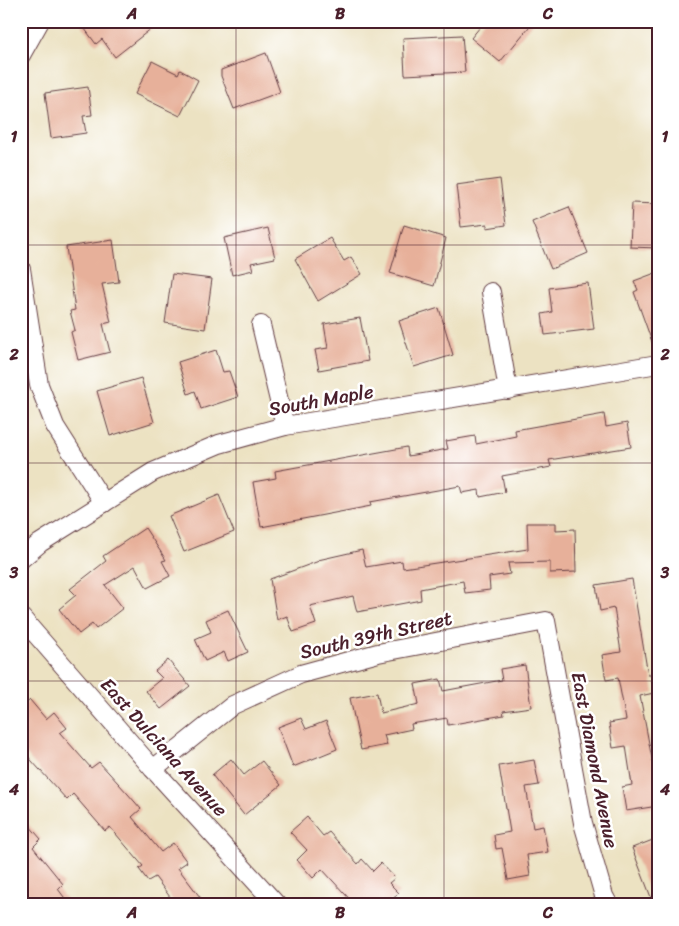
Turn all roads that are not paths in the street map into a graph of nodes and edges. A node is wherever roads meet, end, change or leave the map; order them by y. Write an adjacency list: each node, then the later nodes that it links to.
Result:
1 (40, 21): 2 (street)
2 (21, 55)
3 (21, 269): 9 (street)
4 (491, 292): 7 (street)
5 (261, 326): 8 (street)
6 (658, 364): 7 (street, South Maple)
7 (508, 390): 8 (street, South Maple)
8 (285, 426): 9 (street, South Maple)
9 (104, 503): 10 (street, South Maple)
10 (21, 559)
11 (21, 617): 13 (street, East Dulciana Avenue)
12 (546, 621): 13 (street, South 39th Street); 15 (street, East Diamond Avenue)
13 (153, 769): 14 (street, East Dulciana Avenue)
14 (277, 905)
15 (609, 905)

